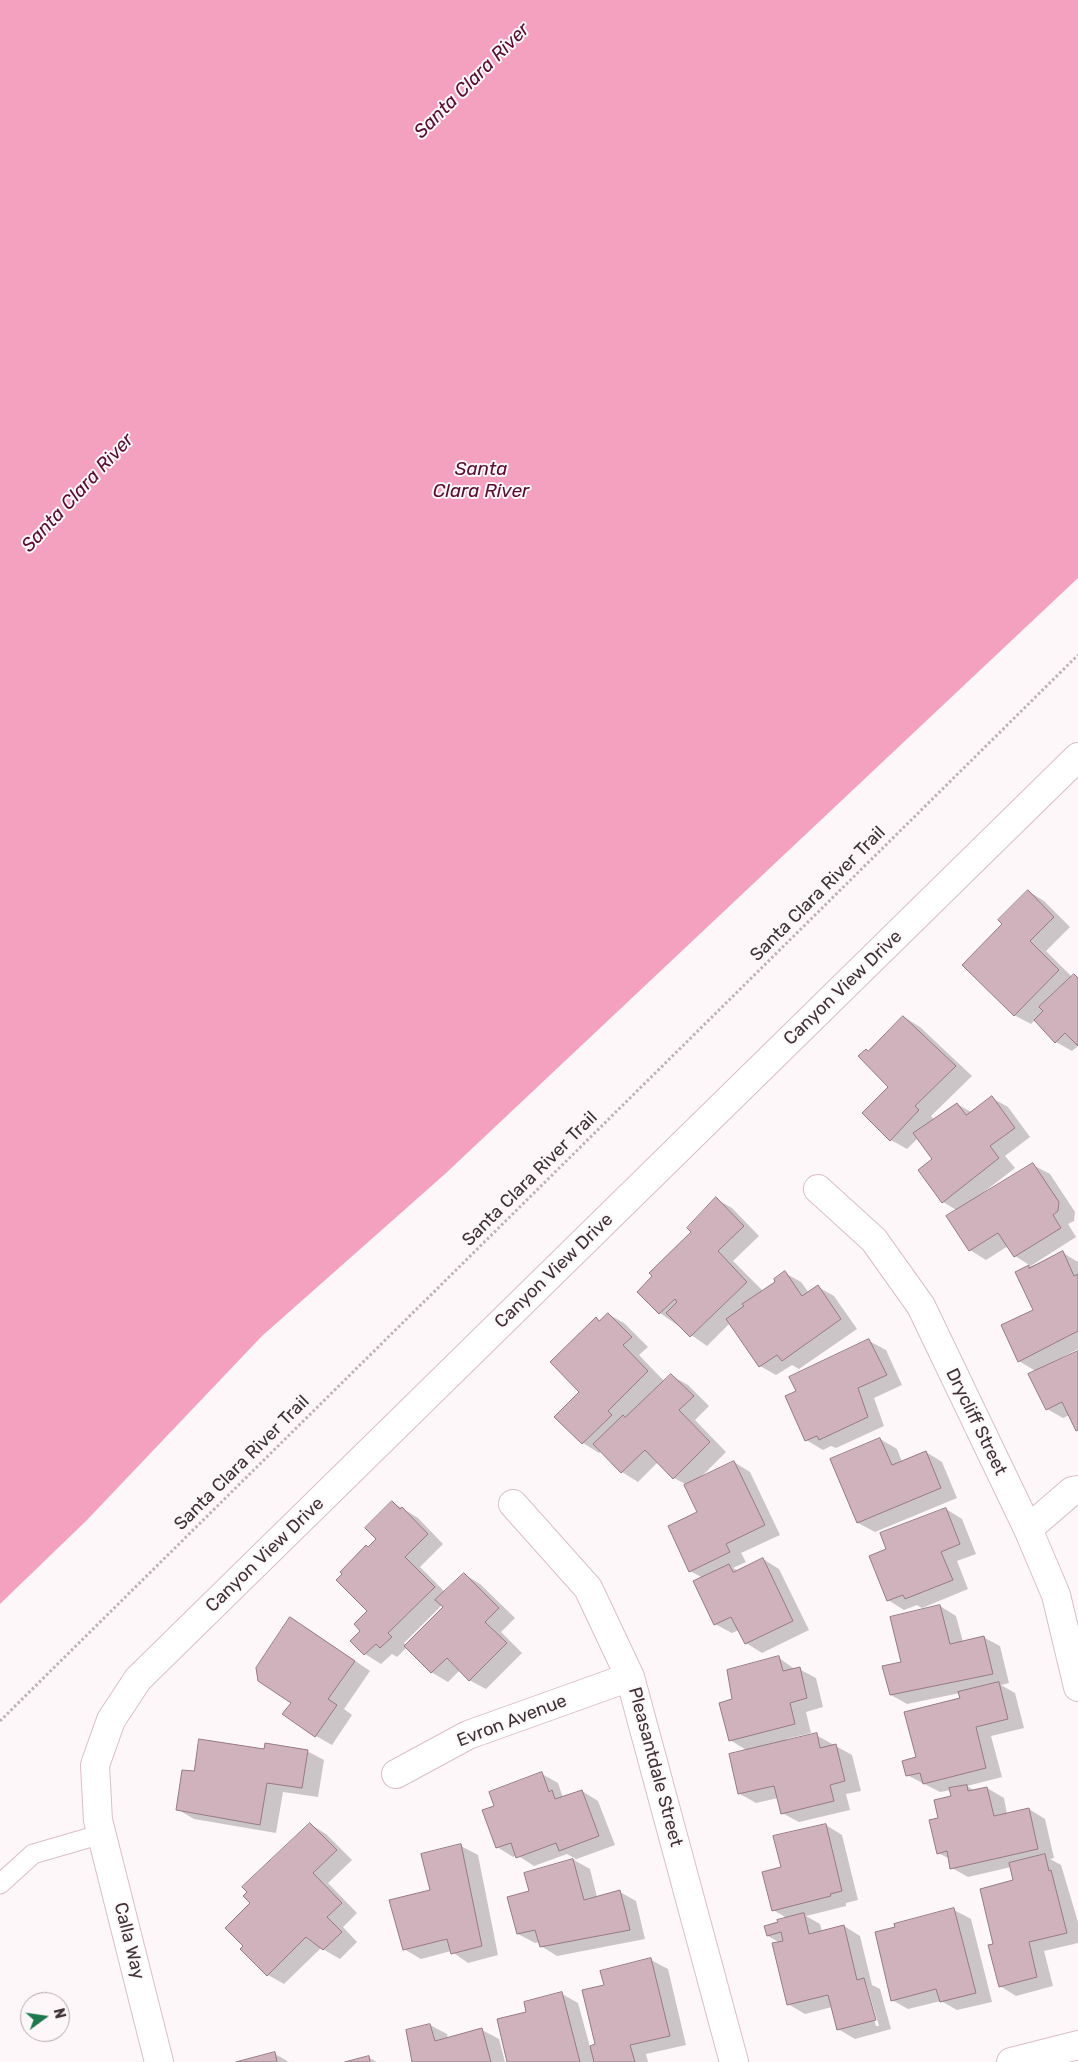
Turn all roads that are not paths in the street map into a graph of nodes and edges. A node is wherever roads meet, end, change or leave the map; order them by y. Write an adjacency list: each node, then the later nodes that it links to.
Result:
1 (1078, 757): 9 (street, Canyon View Drive)
2 (818, 1188): 5 (street, Drycliff Street)
3 (1078, 1490): 5 (street)
4 (513, 1504): 6 (street, Pleasantdale Street)
5 (1028, 1529): 7 (street, Drycliff Street)
6 (630, 1677): 8 (street, Evron Avenue); 13 (street, Pleasantdale Street)
7 (1078, 1687)
8 (396, 1774)
9 (100, 1827): 10 (lane); 12 (street, Calla Way)
10 (0, 1884)
11 (1078, 2046): 14 (street)
12 (160, 2062)
13 (734, 2062)
14 (1011, 2062)

